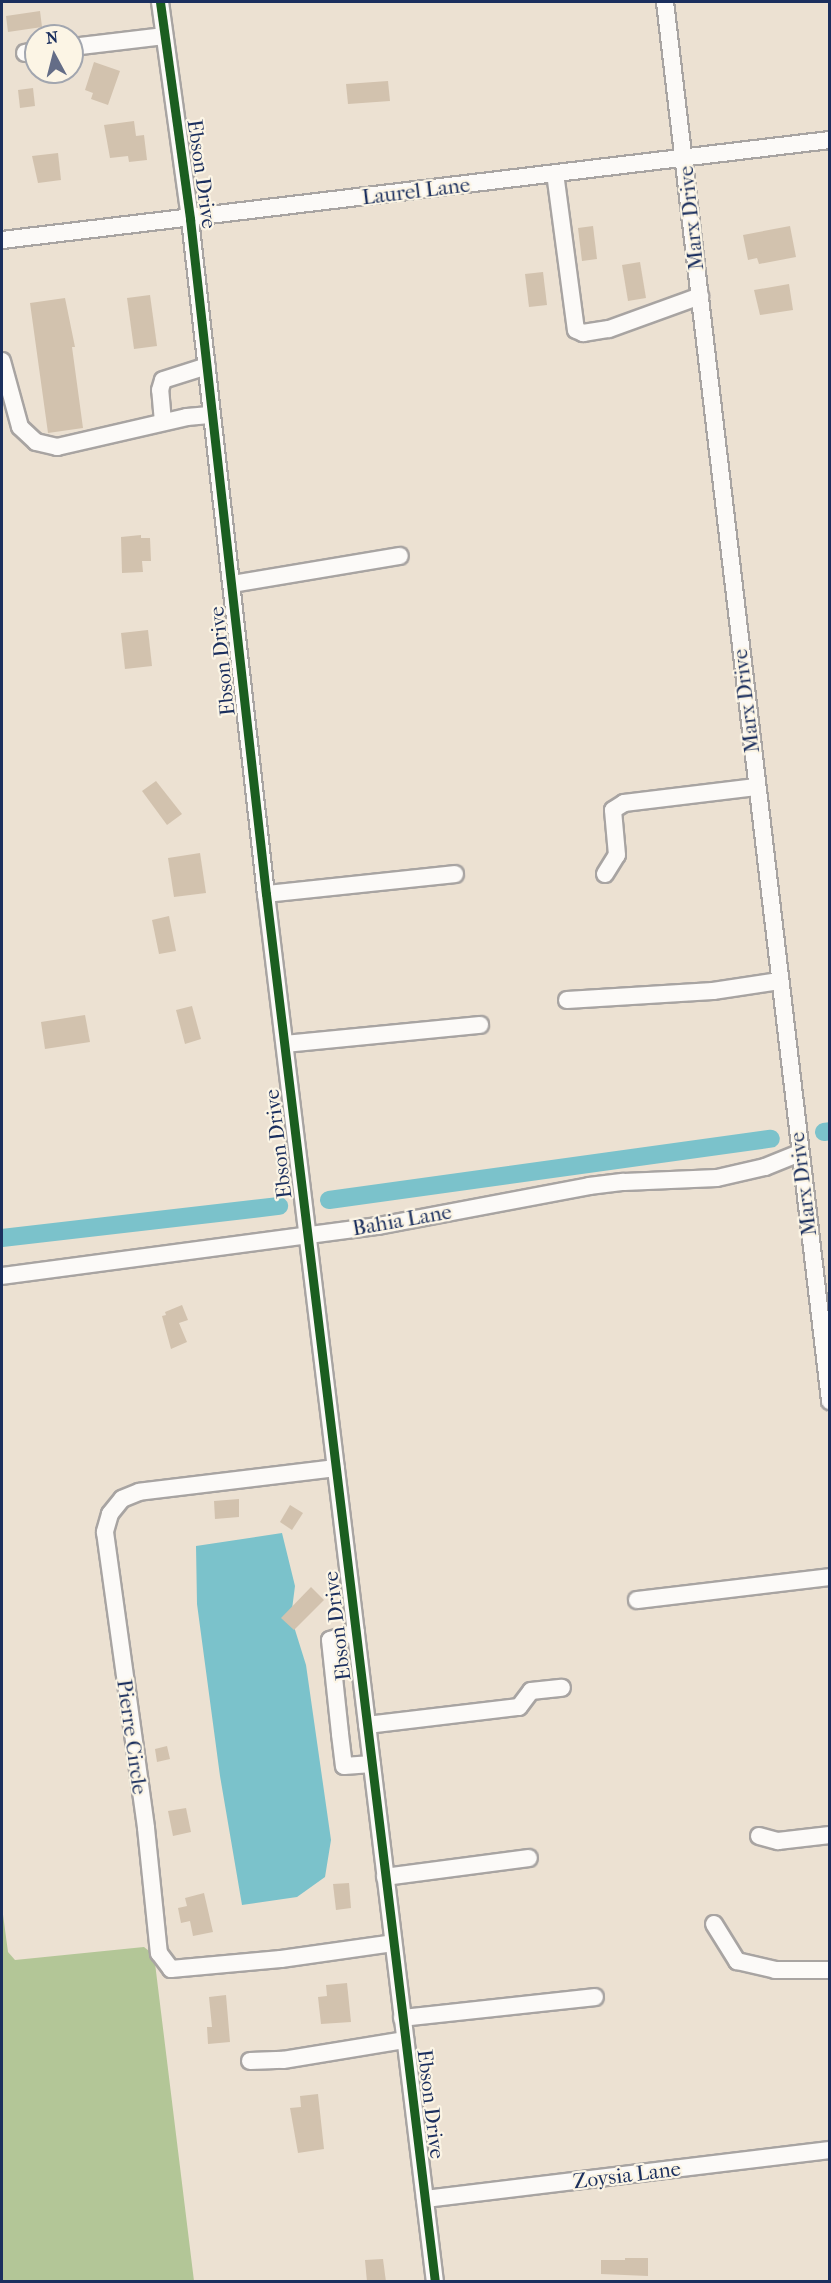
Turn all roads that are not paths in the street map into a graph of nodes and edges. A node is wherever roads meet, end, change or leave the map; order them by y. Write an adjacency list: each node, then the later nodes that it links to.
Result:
1 (160, 2): 3 (street, Ebson Drive)
2 (665, 2): 6 (street, Marx Drive)
3 (164, 36): 4 (street); 8 (street, Ebson Drive)
4 (84, 46)
5 (830, 140): 6 (street, Laurel Lane)
6 (684, 157): 7 (street, Laurel Lane); 10 (street, Marx Drive)
7 (555, 173): 8 (street, Laurel Lane); 10 (street)
8 (190, 219): 9 (street, Laurel Lane); 12 (street, Ebson Drive)
9 (2, 240)
10 (700, 296): 17 (street, Marx Drive)
11 (2, 361): 14 (street)
12 (207, 366): 13 (street, Ebson Drive); 14 (street)
13 (213, 415): 14 (street); 16 (street, Ebson Drive)
14 (163, 422)
15 (400, 556): 16 (street)
16 (231, 584): 20 (street, Ebson Drive)
17 (756, 787): 19 (street); 21 (street, Marx Drive)
18 (455, 874): 20 (street)
19 (605, 874)
20 (266, 894): 24 (street, Ebson Drive)
21 (779, 981): 22 (street); 25 (street, Marx Drive)
22 (567, 1000)
23 (480, 1025): 24 (street)
24 (285, 1044): 26 (street, Ebson Drive)
25 (800, 1153): 26 (street, Bahia Lane); 28 (street, Marx Drive)
26 (308, 1236): 27 (street, Bahia Lane); 30 (street, Ebson Drive)
27 (2, 1276)
28 (822, 1278): 29 (street, Marx Drive)
29 (830, 1401)
30 (336, 1468): 33 (street, Ebson Drive); 42 (street, Pierre Circle)
31 (830, 1577): 32 (street)
32 (637, 1600)
33 (356, 1632): 35 (street, Ebson Drive); 36 (street)
34 (562, 1688): 35 (street)
35 (367, 1725): 36 (street, Ebson Drive)
36 (372, 1764): 40 (street, Ebson Drive)
37 (830, 1835): 38 (street)
38 (759, 1836)
39 (529, 1858): 40 (street)
40 (385, 1877): 42 (street, Ebson Drive)
41 (714, 1924): 43 (street)
42 (393, 1943): 45 (street, Ebson Drive)
43 (830, 1970)
44 (595, 1997): 45 (street)
45 (402, 2018): 46 (street, Ebson Drive)
46 (405, 2040): 47 (street); 49 (street, Ebson Drive)
47 (250, 2061)
48 (830, 2150): 49 (street, Zoysia Lane)
49 (425, 2199): 50 (street, Ebson Drive)
50 (435, 2282)

